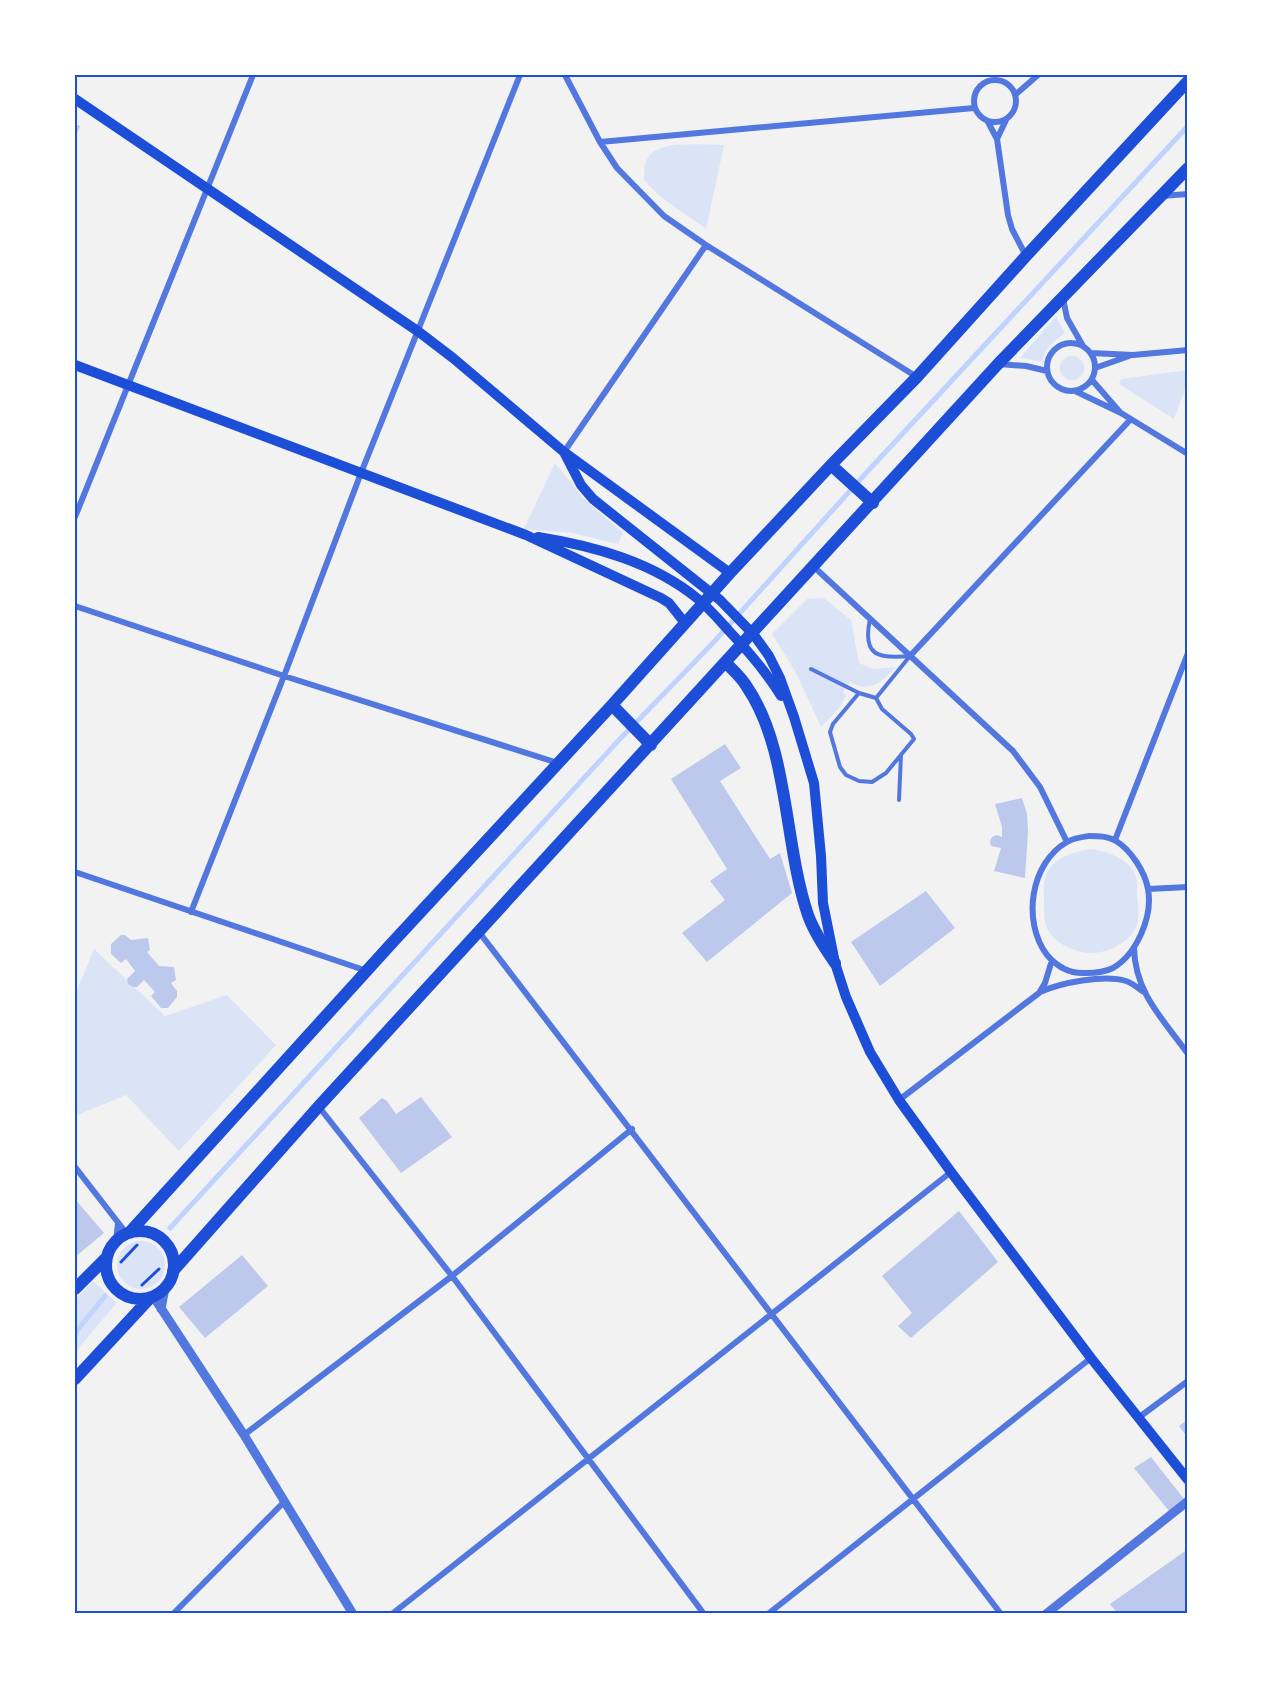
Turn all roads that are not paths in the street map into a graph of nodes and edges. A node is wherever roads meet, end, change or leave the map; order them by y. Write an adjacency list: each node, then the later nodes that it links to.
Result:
1 (253, 75): 15 (street)
2 (520, 75): 21 (street)
3 (565, 75): 13 (street)
4 (1038, 75): 7 (street)
5 (988, 78): 7 (street); 9 (street)
6 (1188, 81): 19 (main road)
7 (1016, 94): 10 (street)
8 (75, 99): 15 (main road)
9 (974, 108): 11 (street); 13 (street)
10 (1006, 120): 11 (street); 12 (street)
11 (988, 122): 12 (street)
12 (997, 139): 19 (street)
13 (600, 142): 18 (street)
14 (1188, 168): 17 (main road)
15 (208, 187): 21 (main road); 32 (street)
16 (1188, 194): 17 (street)
17 (1159, 196): 20 (main road)
18 (706, 245): 30 (street); 36 (street)
19 (1026, 256): 30 (main road)
20 (1063, 295): 22 (street); 26 (main road)
21 (419, 332): 36 (main road); 39 (street)
22 (1083, 346): 24 (street); 29 (street)
23 (1188, 350): 25 (street)
24 (1091, 353): 25 (street); 28 (street)
25 (1133, 355): 28 (street)
26 (998, 364): 29 (street); 40 (main road)
27 (75, 365): 32 (main road)
28 (1095, 368): 31 (street)
29 (1047, 371): 33 (street)
30 (917, 377): 38 (main road)
31 (1092, 380): 33 (street); 34 (street)
32 (129, 386): 39 (main road); 41 (street)
33 (1075, 391): 34 (street)
34 (1121, 413): 35 (street)
35 (1130, 420): 37 (street); 49 (street)
36 (564, 452): 44 (main road); 56 (main road)
37 (1188, 454)
38 (831, 465): 40 (main road); 44 (main road)
39 (361, 473): 42 (main road); 52 (street)
40 (873, 503): 43 (main road)
41 (75, 516)
42 (526, 535): 47 (main road); 56 (main road)
43 (813, 566): 46 (street); 50 (main road)
44 (729, 573): 47 (main road)
45 (75, 606): 52 (street)
46 (870, 618): 49 (street); 49 (lane)
47 (685, 623): 55 (main road)
48 (1188, 653): 61 (street)
49 (911, 655): 54 (lane); 62 (street)
50 (726, 663): 57 (main road); 70 (main road)
51 (811, 669): 53 (lane)
52 (284, 676): 59 (street); 66 (street)
53 (859, 693): 54 (lane); 58 (lane)
54 (876, 698): 58 (lane)
55 (612, 705): 57 (main road); 59 (main road)
56 (794, 717): 70 (main road)
57 (651, 745): 67 (main road)
58 (902, 754): 60 (lane)
59 (558, 763): 71 (main road)
60 (899, 800)
61 (1115, 840): 62 (street); 65 (street)
62 (1067, 842): 69 (street)
63 (75, 872): 66 (street)
64 (1188, 887): 65 (street)
65 (1148, 889): 68 (street)
66 (191, 912): 71 (street)
67 (479, 932): 76 (main road); 77 (street)
68 (1134, 948): 69 (street); 72 (street)
69 (1052, 960): 73 (street)
70 (835, 963): 75 (main road)
71 (368, 971): 81 (main road)
72 (1143, 991): 73 (street); 74 (street)
73 (1039, 993): 75 (street)
74 (1188, 1054)
75 (899, 1100): 79 (main road)
76 (319, 1106): 84 (main road); 85 (street)
77 (632, 1129): 85 (street); 90 (street)
78 (75, 1167): 80 (street)
79 (951, 1172): 90 (street); 91 (main road)
80 (118, 1224): 81 (street); 82 (street)
81 (128, 1234): 82 (main road); 84 (main road)
82 (116, 1242): 83 (main road)
83 (107, 1257): 87 (main road); 88 (main road)
84 (169, 1267): 86 (main road)
85 (452, 1276): 95 (street); 96 (street)
86 (165, 1288): 88 (main road); 89 (street)
87 (75, 1289)
88 (152, 1296): 89 (street); 92 (main road)
89 (161, 1309): 95 (street)
90 (773, 1314): 96 (street); 98 (street)
91 (1091, 1358): 94 (main road); 98 (street)
92 (75, 1379)
93 (1188, 1381): 94 (street)
94 (1138, 1418): 97 (main road)
95 (244, 1435): 100 (street)
96 (587, 1458): 103 (street); 104 (street)
97 (1188, 1480)
98 (913, 1500): 105 (street); 106 (street)
99 (1188, 1501): 107 (street)
100 (284, 1502): 101 (street); 102 (street)
101 (173, 1614)
102 (353, 1614)
103 (392, 1614)
104 (704, 1614)
105 (768, 1614)
106 (1001, 1614)
107 (1046, 1614)

